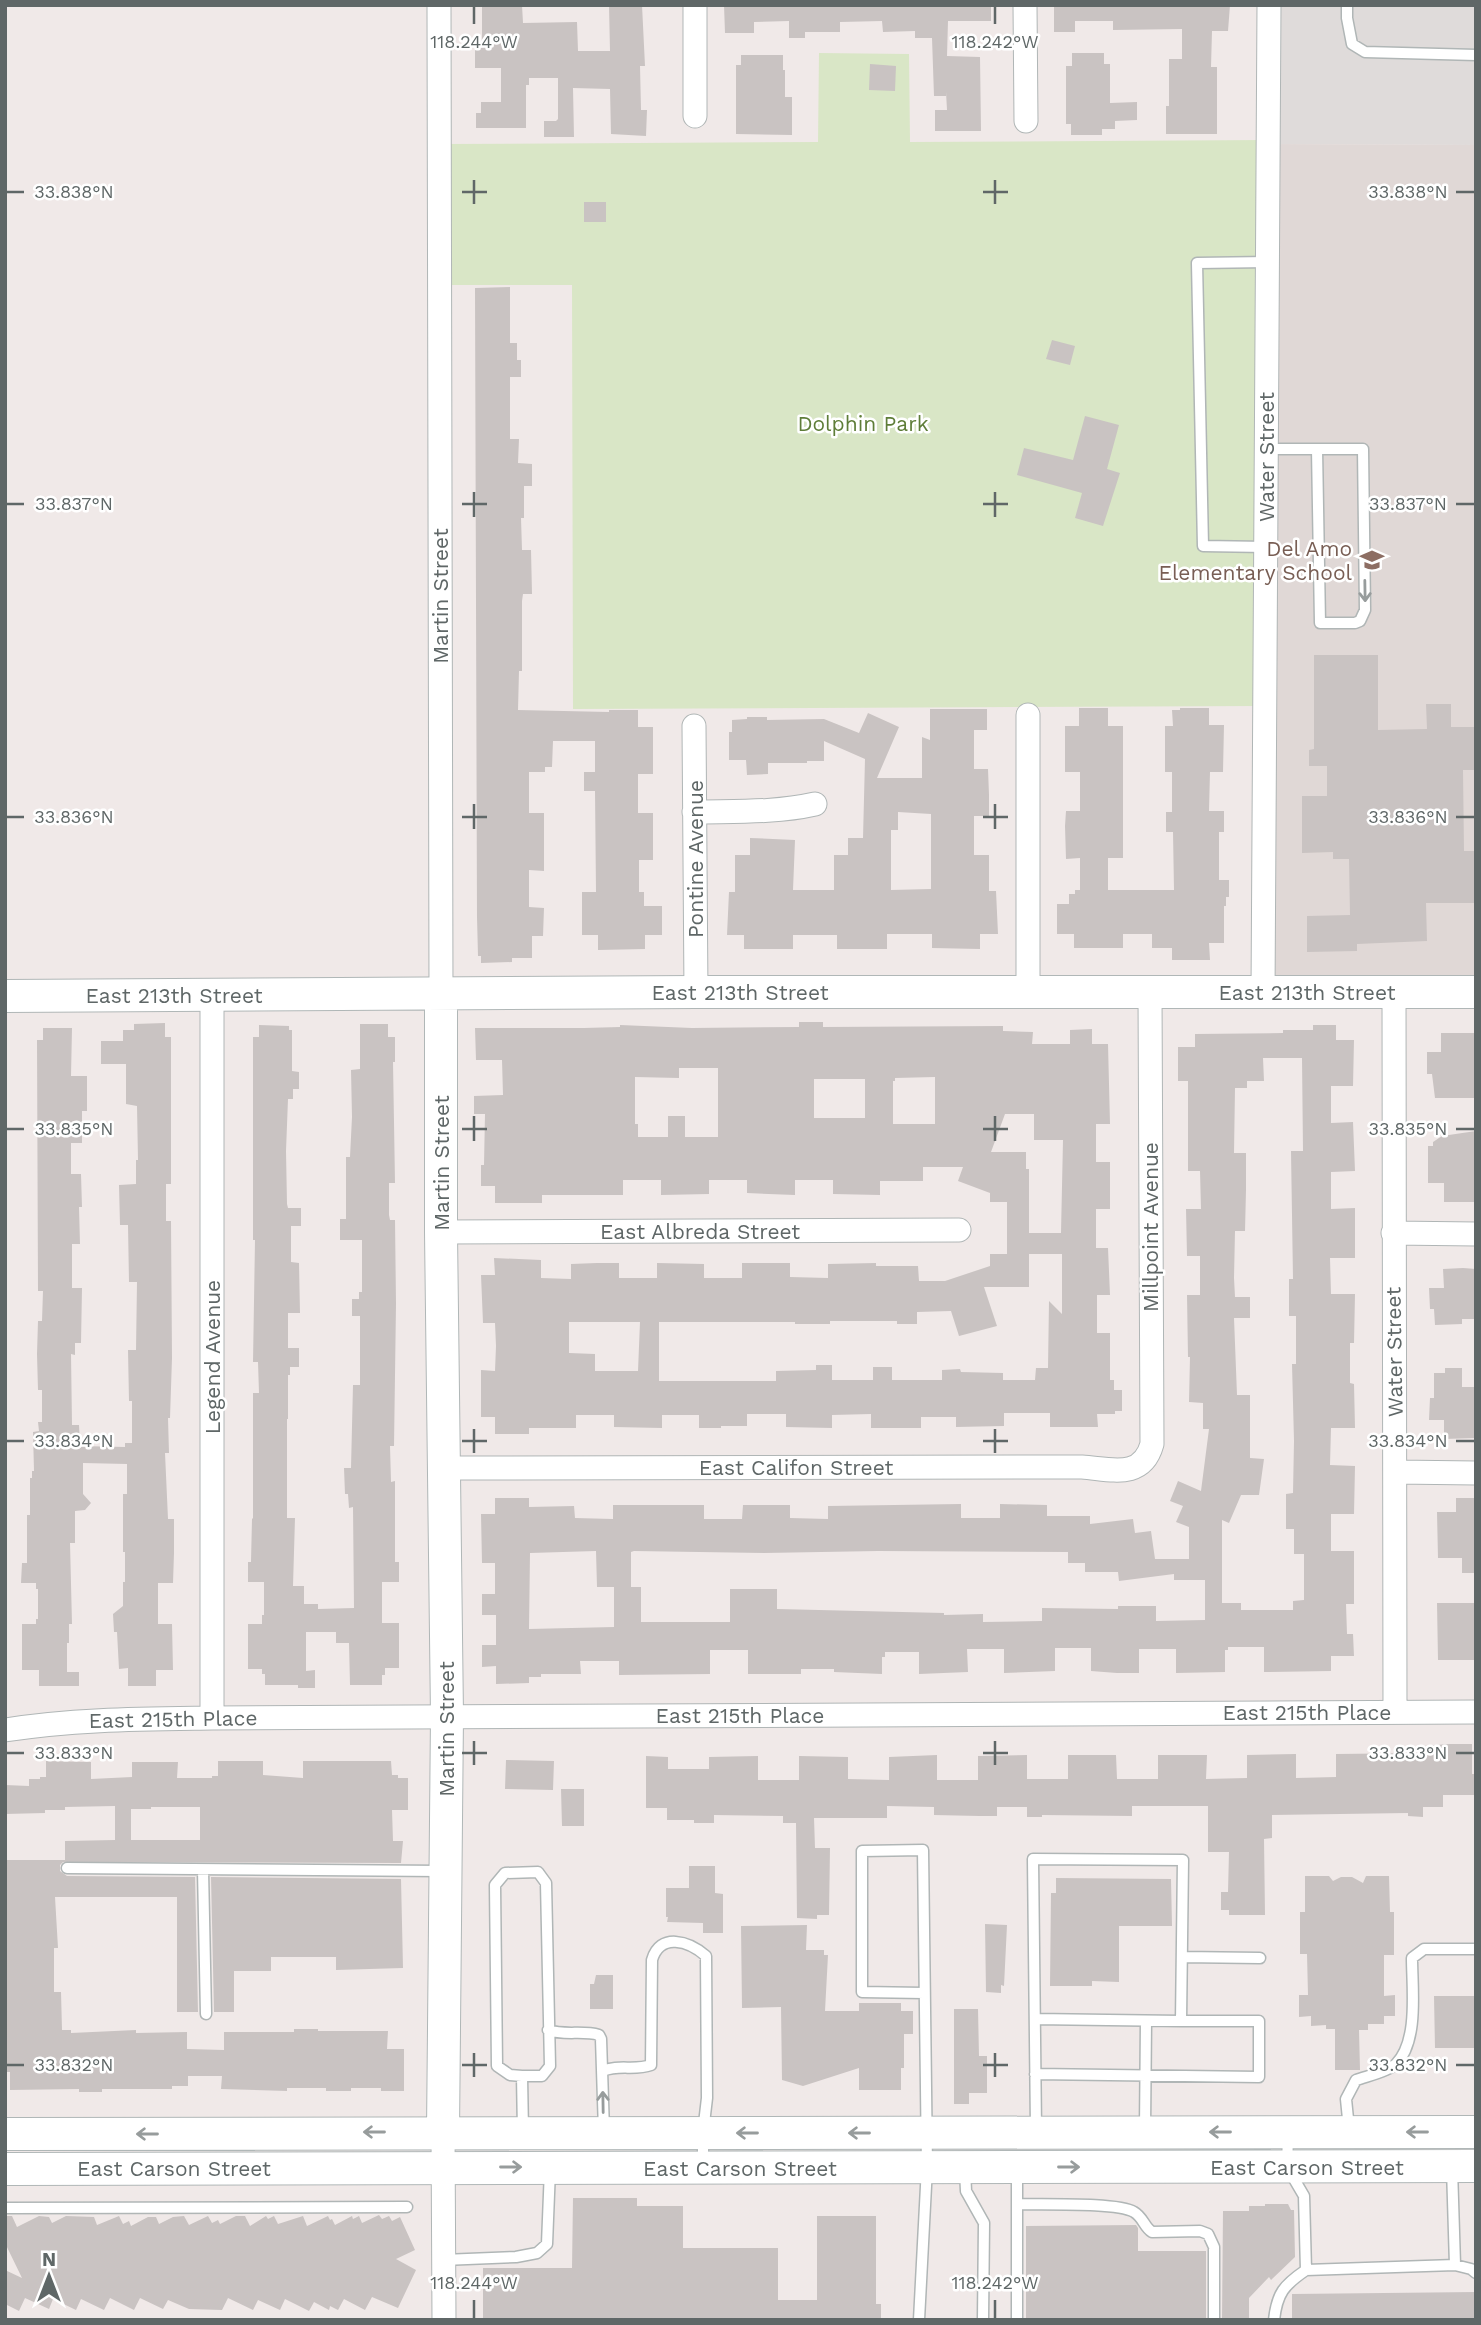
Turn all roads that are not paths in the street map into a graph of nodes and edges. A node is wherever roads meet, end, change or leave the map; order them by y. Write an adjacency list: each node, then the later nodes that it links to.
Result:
1 (439, 5): 21 (street, Martin Street)
2 (695, 5): 7 (street)
3 (1026, 5): 8 (street)
4 (1269, 5): 9 (street, Water Street)
5 (1347, 5): 6 (lane)
6 (1476, 55)
7 (695, 116)
8 (1026, 121)
9 (1268, 262): 10 (street, Water Street); 12 (lane)
10 (1266, 449): 11 (lane); 12 (street, Water Street)
11 (1317, 449): 11 (lane, one-way to 11)
12 (1266, 547): 23 (street, Water Street)
13 (1028, 715): 18 (street)
14 (694, 726): 16 (street, Pontine Avenue)
15 (815, 804): 16 (street)
16 (694, 811): 17 (street, Pontine Avenue)
17 (696, 992): 18 (main road, East 213th Street); 21 (main road, East 213th Street)
18 (1028, 992): 22 (main road, East 213th Street)
19 (1394, 992): 20 (main road, East 213th Street); 23 (main road, East 213th Street); 28 (street, Water Street)
20 (1476, 992)
21 (441, 993): 25 (main road, East 213th Street); 27 (main road, Martin Street)
22 (1150, 993): 23 (main road, East 213th Street); 30 (street, Millpoint Avenue)
23 (1263, 993)
24 (5, 996): 25 (main road, East 213th Street)
25 (212, 996): 37 (street, Legend Avenue)
26 (959, 1230): 27 (street, East Albreda Street)
27 (441, 1232): 31 (main road, Martin Street)
28 (1393, 1233): 29 (street); 32 (street, Water Street)
29 (1476, 1234)
30 (1145, 1461): 31 (street, East Califon Street)
31 (444, 1468): 36 (main road, Martin Street)
32 (1396, 1472): 33 (street); 34 (street, Water Street)
33 (1476, 1473)
34 (1395, 1712): 35 (street, East 215th Place); 36 (street, East 215th Place)
35 (1476, 1712)
36 (447, 1716): 37 (street, East 215th Place); 41 (main road, Martin Street)
37 (212, 1718): 38 (street, East 215th Place)
38 (5, 1730)
39 (67, 1868): 40 (lane)
40 (203, 1870): 41 (lane); 46 (lane)
41 (446, 1871): 55 (main road, Martin Street)
42 (1476, 1949): 61 (lane)
43 (1182, 1957): 44 (lane); 47 (lane); 49 (lane)
44 (1260, 1958)
45 (925, 1993): 45 (lane); 64 (lane)
46 (206, 2014)
47 (1035, 2020): 48 (lane); 52 (lane)
48 (1146, 2021): 49 (lane); 54 (lane)
49 (1181, 2021): 54 (lane)
50 (548, 2030): 51 (lane); 53 (lane); 53 (lane)
51 (603, 2071): 57 (lane, one-way to 51); 63 (lane)
52 (1035, 2074): 54 (lane); 58 (lane)
53 (522, 2076): 56 (lane)
54 (1146, 2076): 59 (lane)
55 (443, 2132): 56 (main road, East Carson Street); 65 (main road, East Carson Street, one-way to 65); 67 (street, Martin Street)
56 (523, 2132): 57 (main road, East Carson Street)
57 (604, 2132): 63 (main road, East Carson Street)
58 (1036, 2132): 59 (main road, East Carson Street); 64 (main road, East Carson Street)
59 (1145, 2132): 60 (main road, East Carson Street, one-way to 59)
60 (1288, 2132): 61 (main road, East Carson Street); 73 (lane)
61 (1349, 2132): 62 (main road, East Carson Street, one-way to 61)
62 (1476, 2132)
63 (703, 2133): 64 (main road, East Carson Street, one-way to 63); 69 (lane)
64 (927, 2133): 70 (lane)
65 (5, 2134)
66 (1464, 2166): 73 (main road, East Carson Street); 79 (lane)
67 (442, 2167): 68 (main road, East Carson Street, one-way to 68); 74 (main road, East Carson Street); 78 (street, Martin Street)
68 (550, 2167): 69 (main road, East Carson Street); 78 (lane)
69 (703, 2167): 70 (main road, East Carson Street)
70 (927, 2167): 71 (main road, East Carson Street); 83 (lane)
71 (965, 2167): 72 (main road, East Carson Street); 84 (lane)
72 (1017, 2167): 73 (main road, East Carson Street, one-way to 73); 75 (lane)
73 (1287, 2167): 80 (lane)
74 (5, 2169)
75 (1017, 2204): 85 (lane); 86 (lane)
76 (407, 2207): 77 (lane)
77 (5, 2208)
78 (443, 2259): 82 (street, Martin Street)
79 (1455, 2265): 80 (lane); 81 (lane)
80 (1306, 2270): 87 (lane)
81 (1476, 2273)
82 (444, 2320)
83 (919, 2320)
84 (984, 2320)
85 (1017, 2320)
86 (1214, 2320)
87 (1274, 2320)

